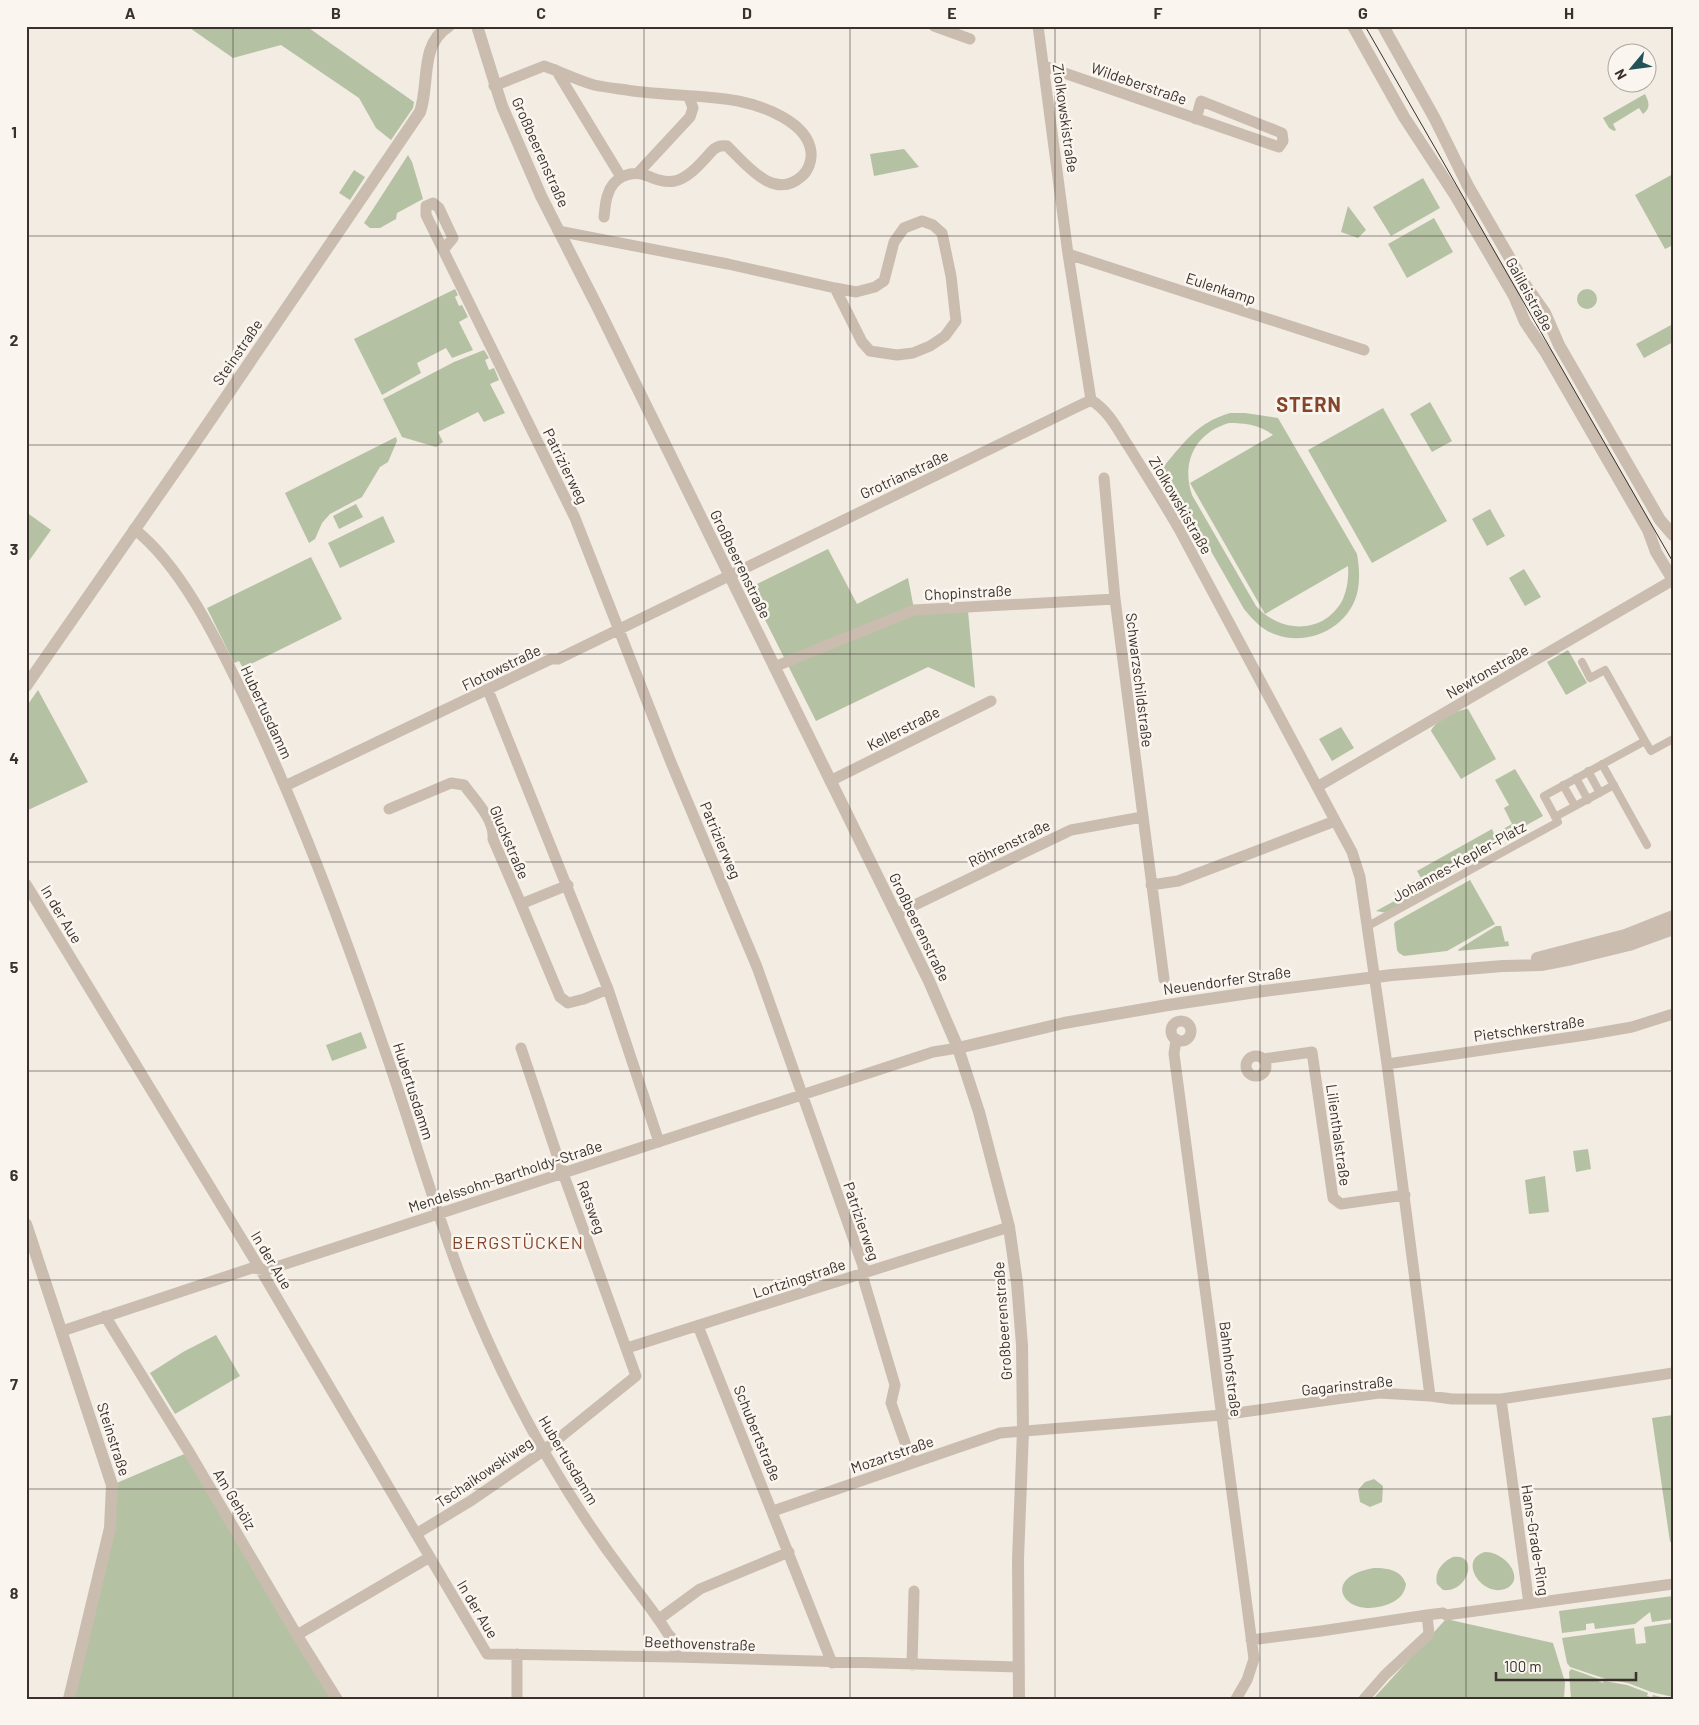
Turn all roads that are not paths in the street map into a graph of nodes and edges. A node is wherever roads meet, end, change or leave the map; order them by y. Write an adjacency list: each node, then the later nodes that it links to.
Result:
1 (449, 26): 23 (street, Steinstraße)
2 (478, 26): 10 (street, Großbeerenstraße)
3 (934, 26): 7 (street)
4 (1038, 26): 8 (street, Ziolkowskistraße)
5 (1353, 26): 26 (street, Galileistraße)
6 (1382, 26): 24 (street, Galileistraße)
7 (970, 39)
8 (1044, 66): 12 (street, Wildeberstraße); 18 (street, Ziolkowskistraße)
9 (556, 70): 10 (street, Großbeerenstraße); 11 (street, Großbeerenstraße); 14 (street)
10 (494, 86): 16 (street, Großbeerenstraße)
11 (689, 97): 13 (street); 13 (street, Großbeerenstraße)
12 (1196, 119): 12 (street, Wildeberstraße)
13 (638, 173): 14 (street)
14 (621, 177): 15 (street)
15 (604, 217)
16 (558, 231): 19 (street, Großbeerenstraße); 25 (street, Großbeerenstraße)
17 (444, 249): 28 (street, Patrizierweg)
18 (1068, 254): 20 (street, Eulenkamp); 21 (street, Ziolkowskistraße)
19 (835, 288): 19 (street, Großbeerenstraße)
20 (1364, 350)
21 (1091, 400): 25 (street, Grotrianstraße); 43 (street, Ziolkowskistraße)
22 (1104, 478): 27 (street, Schwarzschildstraße)
23 (134, 530): 31 (street, Steinstraße); 42 (street, Hubertusdamm)
24 (1673, 535)
25 (729, 574): 28 (street, Flotowstraße); 30 (street, Großbeerenstraße)
26 (1673, 580): 43 (street, Newtonstraße)
27 (1115, 599): 30 (street, Chopinstraße); 48 (street, Schwarzschildstraße)
28 (618, 628): 32 (street, Flotowstraße); 70 (street, Patrizierweg)
29 (1582, 662): 35 (street)
30 (774, 667): 39 (street, Großbeerenstraße)
31 (26, 686)
32 (488, 690): 42 (street, Flotowstraße); 53 (street)
33 (991, 701): 39 (street, Kellerstraße)
34 (1673, 739): 35 (street)
35 (1645, 741): 36 (street)
36 (1602, 764): 37 (street); 41 (street)
37 (1588, 772): 38 (street); 44 (street)
38 (1576, 778): 40 (street); 45 (street)
39 (830, 782): 56 (street, Großbeerenstraße)
40 (1563, 785): 46 (street); 49 (street)
41 (1614, 785): 44 (street, Johannes-Kepler-Platz); 51 (street)
42 (285, 786): 74 (street, Hubertusdamm)
43 (1316, 787): 50 (street, Ziolkowskistraße)
44 (1600, 793): 45 (street, Johannes-Kepler-Platz)
45 (1588, 800): 46 (street, Johannes-Kepler-Platz)
46 (1575, 806): 49 (street, Johannes-Kepler-Platz)
47 (389, 809): 55 (street, Gluckstraße)
48 (1142, 817): 54 (street, Schwarzschildstraße); 56 (street, Röhrenstraße)
49 (1555, 817): 58 (street, Johannes-Kepler-Platz)
50 (1336, 822): 54 (street); 58 (street, Ziolkowskistraße)
51 (1648, 846)
52 (26, 884): 78 (street, In der Aue)
53 (568, 885): 55 (street, Gluckstraße); 63 (street)
54 (1151, 885): 62 (street, Schwarzschildstraße)
55 (521, 904): 63 (street, Gluckstraße)
56 (896, 914): 67 (street, Großbeerenstraße)
57 (1673, 916): 60 (street, Neuendorfer Straße)
58 (1368, 926): 61 (street, Ziolkowskistraße)
59 (1673, 929): 60 (street, Neuendorfer Straße)
60 (1503, 966): 61 (street, Neuendorfer Straße)
61 (1375, 978): 67 (street, Neuendorfer Straße); 69 (street)
62 (1164, 979)
63 (608, 989): 71 (street)
64 (1673, 1014): 69 (street, Pietschkerstraße)
65 (1176, 1040): 88 (street, Bahnhofstraße)
66 (521, 1048): 72 (street, Ratsweg)
67 (958, 1048): 70 (street, Mendelssohn-Bartholdy-Straße); 76 (street, Großbeerenstraße)
68 (1264, 1059): 73 (street, Lilienthalstraße)
69 (1387, 1064): 73 (street)
70 (803, 1095): 71 (street, Mendelssohn-Bartholdy-Straße); 79 (street, Patrizierweg)
71 (659, 1142): 72 (street, Mendelssohn-Bartholdy-Straße)
72 (563, 1173): 74 (street, Mendelssohn-Bartholdy-Straße); 83 (street, Ratsweg)
73 (1405, 1196): 86 (street)
74 (439, 1214): 78 (street, Mendelssohn-Bartholdy-Straße); 90 (street, Hubertusdamm)
75 (26, 1224): 77 (street, Steinstraße)
76 (1009, 1227): 79 (street, Lortzingstraße); 89 (street, Großbeerenstraße)
77 (31, 1254): 82 (street, Steinstraße)
78 (260, 1269): 80 (street, Mendelssohn-Bartholdy-Straße); 93 (street, In der Aue)
79 (864, 1274): 81 (street, Lortzingstraße); 91 (street, Patrizierweg)
80 (105, 1316): 82 (street, Mendelssohn-Bartholdy-Straße); 101 (street, Am Gehölz)
81 (698, 1326): 83 (street, Lortzingstraße); 92 (street, Schubertstraße)
82 (62, 1331): 109 (street, Steinstraße)
83 (627, 1348): 85 (street, Ratsweg)
84 (1673, 1373): 87 (street, Gagarinstraße)
85 (636, 1376): 90 (street, Tschaikowskiweg)
86 (1430, 1396): 87 (street, Gagarinstraße); 88 (street, Gagarinstraße)
87 (1501, 1399): 98 (street, Hans-Grade-Ring)
88 (1222, 1415): 89 (street, Gagarinstraße); 102 (street, Bahnhofstraße)
89 (1023, 1431): 91 (street, Mozartstraße); 108 (street, Großbeerenstraße)
90 (543, 1450): 93 (street, Tschaikowskiweg); 100 (street, Hubertusdamm)
91 (912, 1462): 92 (street, Mozartstraße)
92 (773, 1511): 94 (street, Schubertstraße)
93 (416, 1534): 95 (street, In der Aue)
94 (790, 1552): 100 (street); 106 (street, Schubertstraße)
95 (430, 1557): 101 (street); 103 (street, In der Aue)
96 (1673, 1584): 98 (street, Hans-Grade-Ring)
97 (914, 1591): 107 (street)
98 (1529, 1604): 99 (street)
99 (1427, 1614): 102 (street); 114 (street)
100 (659, 1619): 105 (street, Hubertusdamm)
101 (297, 1635): 110 (street, Am Gehölz)
102 (1251, 1640): 113 (street, Bahnhofstraße)
103 (488, 1654): 104 (street, Beethovenstraße)
104 (517, 1654): 105 (street, Beethovenstraße); 111 (street)
105 (676, 1657): 106 (street, Beethovenstraße)
106 (832, 1662): 107 (street, Beethovenstraße)
107 (912, 1665): 108 (street, Beethovenstraße)
108 (1019, 1667): 112 (street, Großbeerenstraße)
109 (69, 1699)
110 (337, 1699)
111 (517, 1699)
112 (1019, 1699)
113 (1236, 1699)
114 (1364, 1699)

